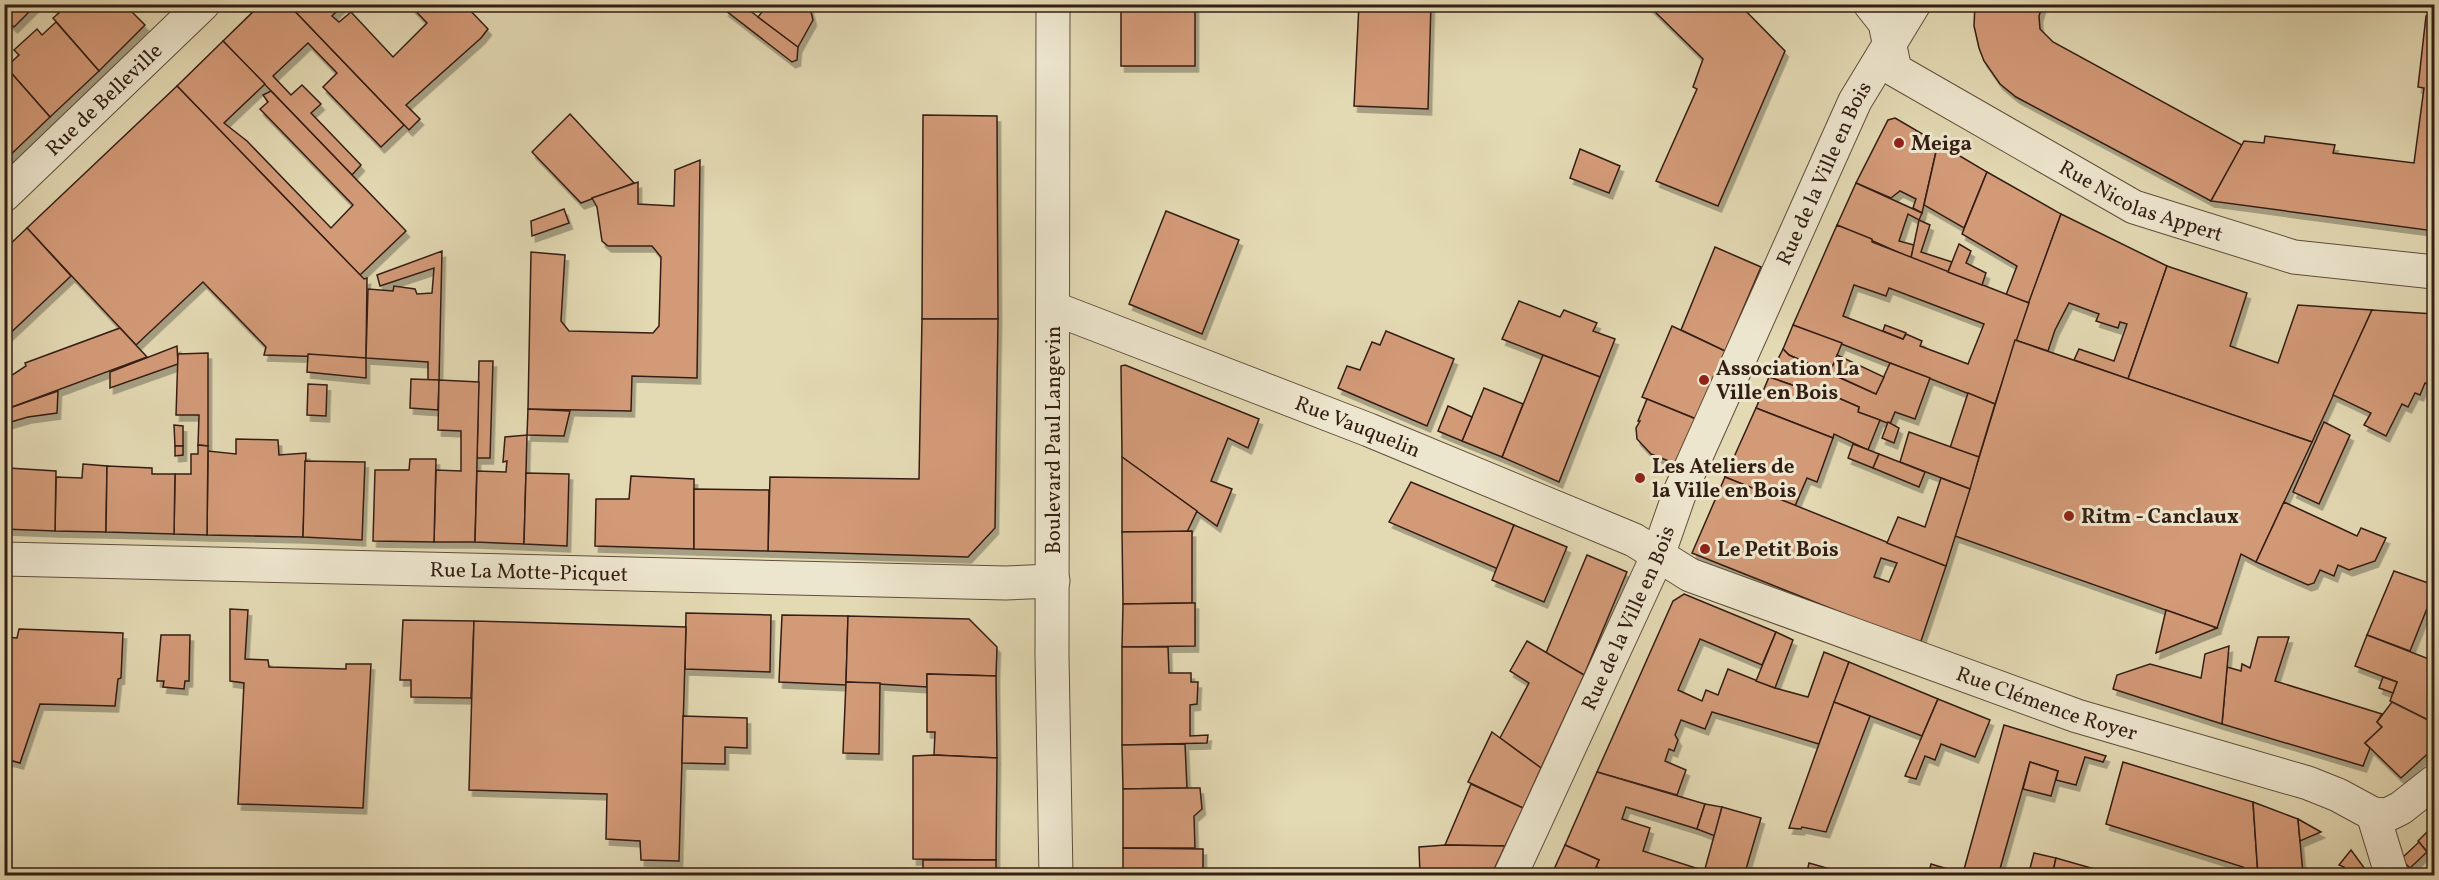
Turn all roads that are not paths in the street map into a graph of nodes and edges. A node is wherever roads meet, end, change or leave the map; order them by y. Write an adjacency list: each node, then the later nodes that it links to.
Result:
1 (203, 4): 6 (street, Rue de Belleville)
2 (1053, 4): 8 (street, Boulevard Paul Langevin)
3 (1870, 4): 5 (street, Rue Nicolas Appert)
4 (1914, 4): 5 (street, Rue de la Ville en Bois)
5 (1889, 47): 7 (street, Rue Nicolas Appert); 9 (street, Rue de la Ville en Bois)
6 (4, 195)
7 (2434, 272)
8 (1053, 308): 9 (street, Rue Vauquelin); 11 (street, Boulevard Paul Langevin)
9 (1658, 555): 13 (street, Rue Clémence Royer); 15 (street, Rue de la Ville en Bois)
10 (4, 559): 11 (street, Rue La Motte-Picquet)
11 (1053, 580): 14 (street, Boulevard Paul Langevin)
12 (2434, 782): 13 (street)
13 (2373, 814): 16 (street)
14 (1056, 876)
15 (1510, 876)
16 (2392, 876)

